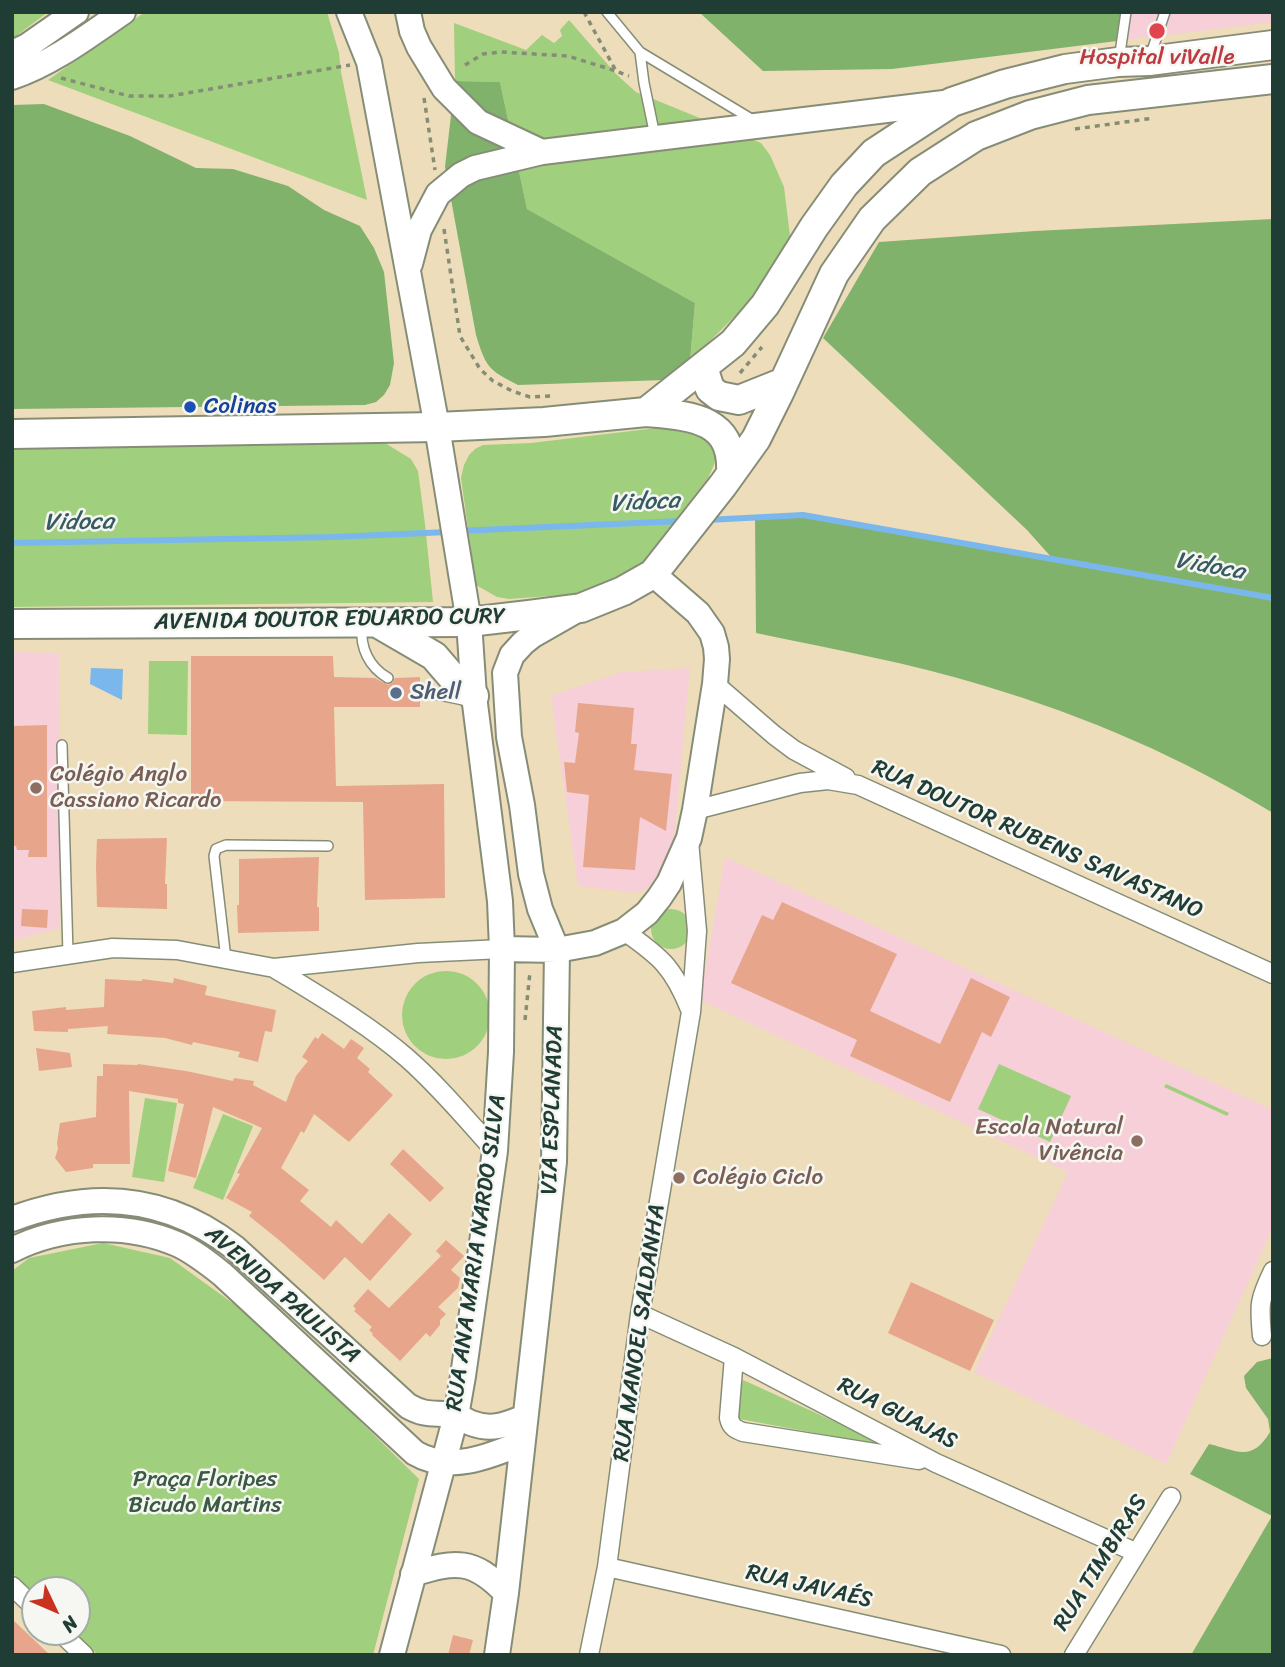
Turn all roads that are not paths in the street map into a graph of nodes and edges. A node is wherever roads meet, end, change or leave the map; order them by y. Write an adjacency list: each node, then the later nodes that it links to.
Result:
1 (76, 12): 10 (main road)
2 (123, 12): 13 (main road)
3 (349, 12): 19 (main road, RUA ANA MARIA NARDO SILVA)
4 (408, 12): 18 (main road)
5 (1126, 12): 12 (lane)
6 (1165, 12): 11 (lane)
7 (606, 13): 9 (lane)
8 (1273, 45): 11 (main road)
9 (640, 52): 16 (lane); 17 (lane)
10 (12, 53)
11 (1149, 61): 12 (main road)
12 (1118, 62): 15 (main road)
13 (22, 74)
14 (1273, 79): 21 (main road, AVENIDA DOUTOR EDUARDO CURY)
15 (952, 102): 16 (main road); 20 (main road)
16 (761, 124): 17 (main road)
17 (655, 138): 18 (main road)
18 (542, 152): 19 (main road)
19 (408, 271): 23 (main road, RUA ANA MARIA NARDO SILVA)
20 (703, 367): 21 (main road); 22 (main road)
21 (784, 382): 25 (main road, AVENIDA DOUTOR EDUARDO CURY)
22 (646, 412): 23 (main road); 25 (main road)
23 (437, 427): 24 (main road); 29 (main road, RUA ANA MARIA NARDO SILVA)
24 (12, 434)
25 (727, 479): 26 (main road, AVENIDA DOUTOR EDUARDO CURY)
26 (658, 569): 27 (main road, AVENIDA DOUTOR EDUARDO CURY); 32 (main road, RUA MANOEL SALDANHA)
27 (581, 607): 29 (main road, AVENIDA DOUTOR EDUARDO CURY); 42 (main road, VIA ESPLANADA)
28 (370, 622): 29 (main road, AVENIDA DOUTOR EDUARDO CURY); 30 (main road, AVENIDA DOUTOR EDUARDO CURY); 31 (lane); 34 (main road)
29 (469, 622): 34 (main road, RUA ANA MARIA NARDO SILVA)
30 (12, 624)
31 (388, 678)
32 (715, 684): 36 (street); 37 (main road, RUA MANOEL SALDANHA)
33 (420, 691): 34 (lane)
34 (475, 700): 41 (main road, RUA ANA MARIA NARDO SILVA)
35 (62, 745): 43 (lane)
36 (858, 785): 37 (street, RUA DOUTOR RUBENS SAVASTANO); 47 (street, RUA DOUTOR RUBENS SAVASTANO)
37 (695, 810): 38 (main road, RUA MANOEL SALDANHA)
38 (689, 838): 40 (main road); 48 (street, RUA MANOEL SALDANHA)
39 (328, 846): 44 (lane)
40 (624, 931): 42 (main road); 48 (street)
41 (502, 949): 42 (main road); 46 (street); 49 (main road, RUA ANA MARIA NARDO SILVA)
42 (557, 950): 57 (main road, VIA ESPLANADA)
43 (68, 954): 44 (street); 45 (street)
44 (226, 959): 46 (street)
45 (12, 963)
46 (274, 968): 49 (street)
47 (1273, 974)
48 (691, 1012): 53 (street, RUA MANOEL SALDANHA)
49 (495, 1152): 56 (main road, RUA ANA MARIA NARDO SILVA)
50 (12, 1219): 56 (main road, AVENIDA PAULISTA)
51 (12, 1250): 59 (main road, AVENIDA PAULISTA)
52 (1273, 1271): 54 (street)
53 (640, 1314): 55 (street, RUA GUAJAS); 63 (street, RUA MANOEL SALDANHA)
54 (1262, 1336)
55 (734, 1357): 60 (street, RUA GUAJAS); 60 (street)
56 (456, 1416): 57 (main road, AVENIDA PAULISTA); 59 (main road, RUA ANA MARIA NARDO SILVA)
57 (524, 1417): 58 (main road, VIA ESPLANADA)
58 (522, 1443): 59 (main road); 65 (main road, VIA ESPLANADA)
59 (443, 1463): 64 (main road, RUA ANA MARIA NARDO SILVA)
60 (936, 1463): 62 (street, RUA GUAJAS)
61 (1171, 1497): 62 (street, RUA TIMBIRAS)
62 (1135, 1552): 70 (street, RUA TIMBIRAS)
63 (607, 1567): 68 (street, RUA MANOEL SALDANHA); 69 (street, RUA JAVAÉS)
64 (413, 1574): 65 (main road); 66 (main road, RUA ANA MARIA NARDO SILVA)
65 (506, 1592): 67 (main road, VIA ESPLANADA)
66 (392, 1655)
67 (497, 1655)
68 (589, 1655)
69 (1000, 1655)
70 (1074, 1655)

